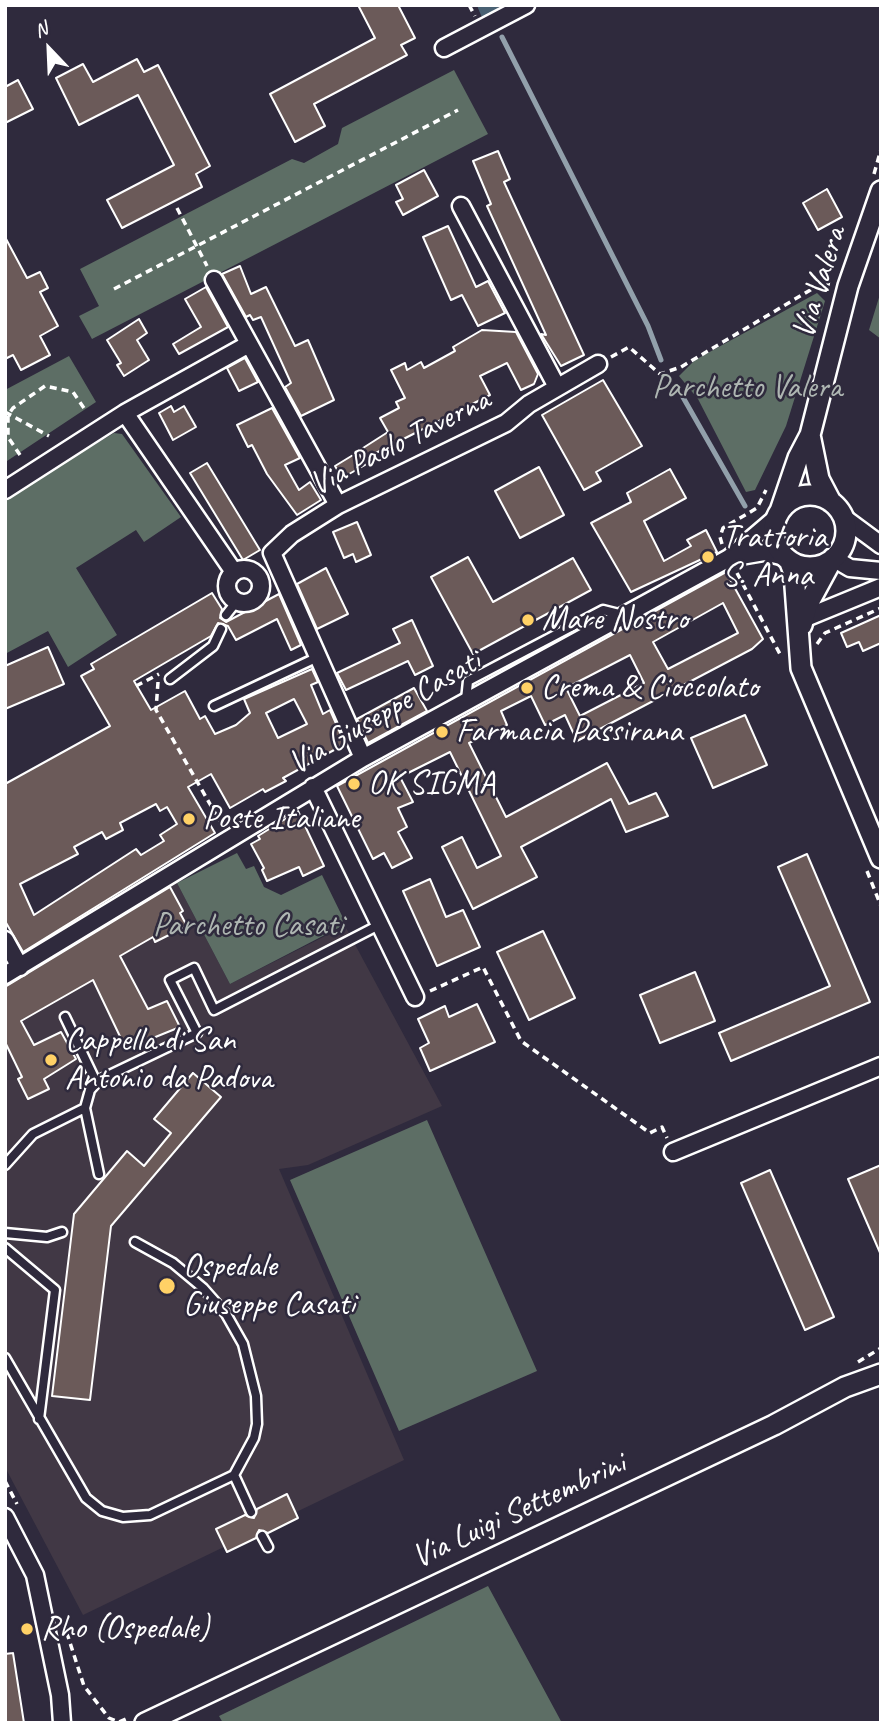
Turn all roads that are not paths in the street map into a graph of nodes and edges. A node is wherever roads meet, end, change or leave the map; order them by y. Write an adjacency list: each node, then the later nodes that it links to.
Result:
1 (526, 5): 2 (street)
2 (444, 48)
3 (877, 183): 10 (street, Via Valera)
4 (461, 206): 8 (street)
5 (214, 280): 6 (street)
6 (249, 344): 9 (street); 12 (street)
7 (598, 364): 8 (street, Via Paolo Taverna)
8 (556, 387): 12 (street, Via Paolo Taverna)
9 (125, 412): 11 (street); 21 (street)
10 (810, 435): 13 (street, Via Valera); 14 (street, Via Valera)
11 (5, 490)
12 (338, 505): 16 (street, Via Paolo Taverna)
13 (837, 509): 14 (street); 15 (street); 19 (street)
14 (778, 514): 17 (street, Via Giuseppe Casati); 18 (street)
15 (881, 545)
16 (272, 553): 22 (street, Via Paolo Taverna); 24 (street)
17 (729, 558): 18 (street, Via Giuseppe Casati); 32 (street, Via Giuseppe Casati)
18 (787, 558): 19 (street); 28 (street)
19 (833, 558): 20 (street); 28 (street)
20 (881, 571)
21 (234, 572): 22 (street); 25 (street)
22 (258, 581): 24 (street); 25 (street)
23 (881, 587): 28 (street)
24 (288, 592): 29 (street)
25 (236, 601): 26 (lane)
26 (226, 615)
27 (221, 629): 30 (lane)
28 (805, 635): 34 (street)
29 (318, 657): 31 (lane); 32 (street)
30 (170, 679)
31 (214, 706)
32 (363, 758): 33 (street, Via Giuseppe Casati)
33 (313, 787): 35 (street); 37 (street, Via Giuseppe Casati)
34 (873, 863)
35 (379, 925): 38 (street); 41 (lane)
36 (5, 940): 37 (street)
37 (12, 971)
38 (415, 997)
39 (65, 1017): 41 (lane)
40 (881, 1066): 43 (street)
41 (96, 1082): 42 (lane)
42 (85, 1108): 44 (lane); 45 (lane)
43 (673, 1152)
44 (5, 1165)
45 (99, 1174)
46 (62, 1232): 47 (lane)
47 (5, 1233)
48 (135, 1242): 55 (lane)
49 (5, 1248): 54 (lane)
50 (5, 1358): 54 (lane)
51 (881, 1360): 53 (street, Via Luigi Settembrini)
52 (881, 1374): 53 (street, Via Luigi Settembrini)
53 (845, 1387): 60 (street, Via Luigi Settembrini)
54 (39, 1419): 55 (lane)
55 (234, 1475): 56 (lane)
56 (251, 1512)
57 (5, 1517): 61 (street)
58 (262, 1535): 59 (lane)
59 (268, 1547)
60 (219, 1688): 64 (street, Via Luigi Settembrini); 65 (street, Via Luigi Settembrini)
61 (60, 1695): 62 (street); 63 (street)
62 (62, 1723)
63 (72, 1723)
64 (145, 1723)
65 (159, 1723)

